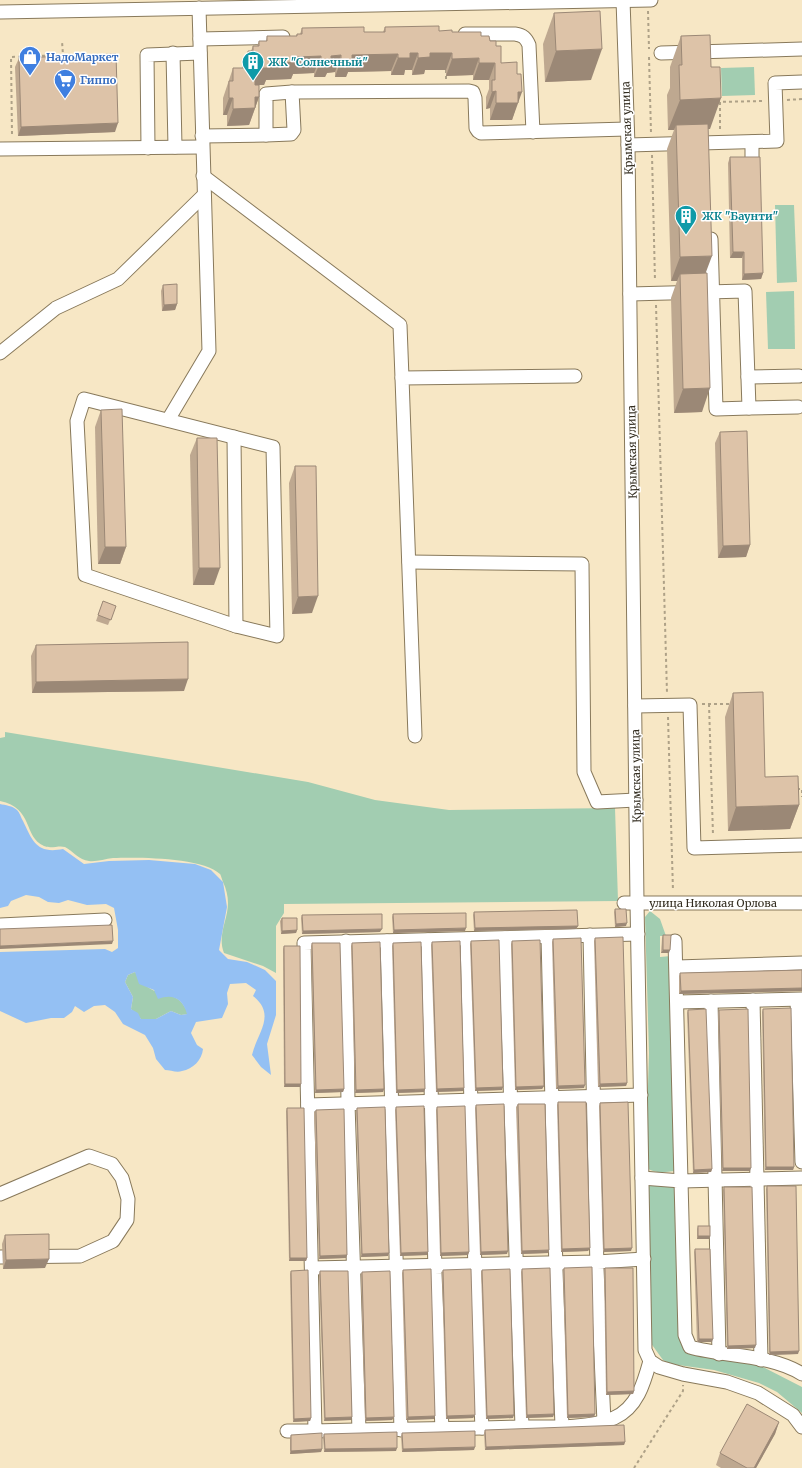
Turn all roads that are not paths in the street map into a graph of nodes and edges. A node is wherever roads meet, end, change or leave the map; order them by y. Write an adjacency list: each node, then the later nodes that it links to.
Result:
1 (623, 0): 2 (street); 4 (street); 16 (street, Крымская улица)
2 (647, 0): 3 (street)
3 (651, 0)
4 (369, 3): 5 (street)
5 (206, 5): 6 (street); 9 (street)
6 (0, 12)
7 (453, 34): 17 (street)
8 (298, 37): 9 (street)
9 (200, 39): 11 (street)
10 (802, 50): 12 (street)
11 (200, 53): 13 (street); 19 (street)
12 (661, 53)
13 (173, 54): 23 (street); 24 (street)
14 (802, 82): 20 (street)
15 (292, 92): 17 (street); 18 (street); 18 (street)
16 (627, 129): 17 (street); 22 (street, Крымская улица)
17 (533, 132)
18 (266, 135): 19 (street)
19 (202, 141): 23 (street); 28 (street)
20 (752, 142): 21 (street); 27 (street)
21 (715, 143): 22 (street); 26 (street)
22 (628, 145): 32 (street, Крымская улица)
23 (175, 147): 24 (street)
24 (148, 148): 25 (street)
25 (0, 149)
26 (709, 159)
27 (752, 163)
28 (203, 176): 29 (street); 37 (street)
29 (203, 196): 33 (street); 40 (street)
30 (711, 229): 31 (street)
31 (713, 292): 32 (street); 36 (street); 39 (street)
32 (630, 294): 44 (street, Крымская улица)
33 (0, 353)
34 (576, 376): 37 (street)
35 (799, 376): 36 (street)
36 (748, 377): 39 (street)
37 (402, 378): 42 (street)
38 (798, 407): 39 (street)
39 (749, 408)
40 (168, 420): 41 (street); 43 (street)
41 (234, 437): 43 (street); 43 (street)
42 (409, 562): 45 (street); 46 (street)
43 (236, 626)
44 (635, 706): 46 (street, Крымская улица); 47 (street)
45 (415, 736)
46 (636, 800): 48 (street, Крымская улица)
47 (802, 845)
48 (631, 903): 49 (street, улица Николая Орлова); 52 (street, Крымская улица)
49 (802, 903)
50 (105, 920): 51 (street)
51 (0, 925)
52 (638, 934): 53 (street); 67 (street, Крымская улица)
53 (590, 935): 54 (street); 68 (street)
54 (548, 937): 55 (street); 69 (street)
55 (505, 938): 56 (street); 70 (street)
56 (467, 939): 58 (street); 71 (street)
57 (387, 940): 58 (street); 59 (street); 73 (street)
58 (428, 940): 72 (street)
59 (346, 941): 74 (street); 75 (street)
60 (675, 941): 62 (street)
61 (802, 963): 62 (street)
62 (676, 967): 66 (street)
63 (800, 999): 64 (street); 76 (street)
64 (753, 1000): 65 (street); 79 (street)
65 (711, 1001): 66 (street); 80 (street)
66 (678, 1002): 81 (street)
67 (641, 1095): 68 (street); 77 (street, Крымская улица)
68 (594, 1096): 69 (street); 85 (street)
69 (553, 1098): 70 (street); 87 (street)
70 (510, 1099): 71 (street); 86 (street)
71 (472, 1100): 72 (street); 89 (street)
72 (432, 1102): 73 (street); 88 (street)
73 (392, 1103): 74 (street); 90 (street)
74 (348, 1104): 75 (street); 91 (street)
75 (308, 1106): 92 (street)
76 (802, 1162)
77 (642, 1178): 81 (street); 84 (street, Крымская улица)
78 (802, 1178): 79 (street)
79 (758, 1179): 80 (street); 94 (street)
80 (716, 1180): 81 (street); 93 (street)
81 (681, 1181): 93 (street)
82 (0, 1194): 83 (street)
83 (0, 1256)
84 (644, 1259): 85 (street); 95 (street, Крымская улица)
85 (597, 1262): 87 (street); 97 (street)
86 (515, 1263): 87 (street); 89 (street); 99 (street)
87 (556, 1263): 98 (street)
88 (435, 1264): 89 (street); 90 (street); 102 (street)
89 (475, 1264): 101 (street)
90 (396, 1266): 91 (street); 104 (street)
91 (353, 1267): 92 (street); 103 (street)
92 (312, 1268): 106 (street)
93 (719, 1354): 94 (street)
94 (761, 1360): 96 (street)
95 (650, 1361): 97 (street); 100 (street)
96 (802, 1374)
97 (604, 1422): 98 (street)
98 (562, 1426): 99 (street)
99 (522, 1427): 101 (street)
100 (802, 1427)
101 (482, 1428): 102 (street)
102 (442, 1429): 104 (street)
103 (359, 1430): 104 (street); 106 (street)
104 (401, 1430)
105 (287, 1431): 106 (street)
106 (314, 1431)

